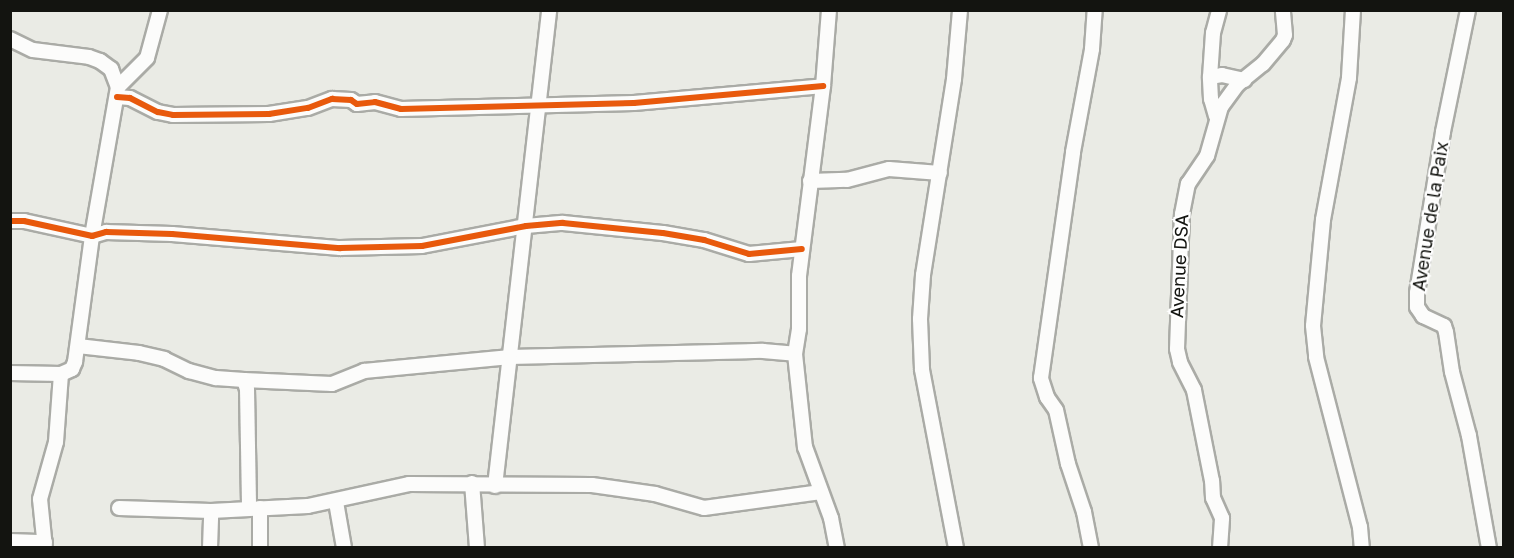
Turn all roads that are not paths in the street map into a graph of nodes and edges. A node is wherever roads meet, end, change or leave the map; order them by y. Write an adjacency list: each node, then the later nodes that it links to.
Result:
1 (160, 10): 14 (street)
2 (549, 10): 15 (street)
3 (829, 10): 13 (street)
4 (960, 10): 17 (street)
5 (1095, 10): 44 (street)
6 (1219, 10): 11 (street)
7 (1283, 10): 12 (street, Avenue DSA)
8 (1353, 10): 46 (street)
9 (1468, 10): 47 (street, Avenue de la Paix)
10 (10, 39): 14 (street)
11 (1210, 77): 12 (street); 16 (street)
12 (1244, 80): 16 (street, Avenue DSA)
13 (824, 86): 15 (street); 18 (street)
14 (117, 92): 15 (street); 21 (street)
15 (538, 106): 20 (street)
16 (1216, 116): 45 (street, Avenue DSA)
17 (940, 173): 18 (street); 43 (street)
18 (810, 181): 22 (street)
19 (10, 221): 21 (street)
20 (526, 226): 21 (street); 22 (street); 25 (street)
21 (92, 236): 23 (street)
22 (802, 249): 24 (street)
23 (78, 346): 27 (street); 28 (street)
24 (795, 354): 25 (street); 31 (street)
25 (510, 357): 28 (street); 30 (street)
26 (10, 374): 27 (street)
27 (61, 374): 37 (street)
28 (244, 380): 34 (street)
29 (472, 483): 30 (street); 32 (street); 41 (street)
30 (495, 486): 31 (street)
31 (821, 492): 42 (street)
32 (336, 502): 34 (street); 40 (street)
33 (118, 508): 35 (street)
34 (254, 508): 35 (street); 39 (street)
35 (211, 511): 38 (street)
36 (10, 541): 37 (street)
37 (45, 545)
38 (210, 548)
39 (260, 548)
40 (344, 548)
41 (477, 548)
42 (837, 548)
43 (956, 548)
44 (1091, 548)
45 (1220, 548)
46 (1362, 548)
47 (1489, 548)

